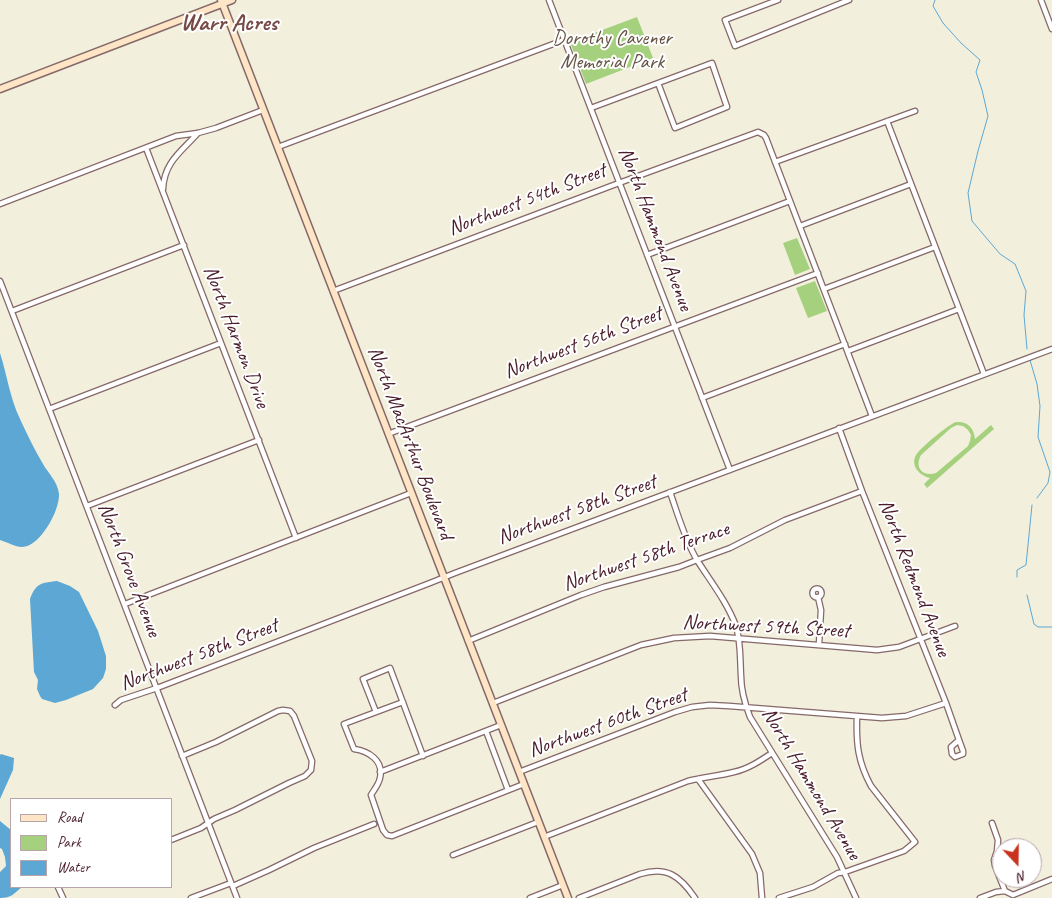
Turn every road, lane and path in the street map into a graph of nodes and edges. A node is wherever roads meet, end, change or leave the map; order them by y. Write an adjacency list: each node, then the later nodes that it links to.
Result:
1 (232, 0): 6 (main road)
2 (549, 0): 8 (street, North Hammond Avenue)
3 (778, 0): 4 (street)
4 (849, 0)
5 (1041, 0): 7 (street)
6 (221, 2): 10 (main road); 12 (main road, North MacArthur Boulevard)
7 (1052, 28)
8 (564, 40): 11 (street, North Hammond Avenue); 16 (street)
9 (658, 83): 9 (street); 11 (street)
10 (0, 89)
11 (591, 108): 19 (street, North Hammond Avenue)
12 (263, 110): 15 (street); 16 (main road, North MacArthur Boulevard)
13 (915, 111): 14 (street)
14 (887, 121): 18 (street); 20 (street)
15 (198, 133): 17 (street); 21 (street)
16 (278, 147): 31 (main road, North MacArthur Boulevard)
17 (146, 148): 21 (street, North Harmon Drive); 23 (street)
18 (775, 162): 19 (street, Northwest 54th Street); 22 (street)
19 (620, 183): 27 (street, North Hammond Avenue); 31 (street, Northwest 54th Street)
20 (911, 184): 24 (street); 26 (street)
21 (163, 191): 25 (street, North Harmon Drive)
22 (790, 201): 24 (street); 27 (street)
23 (0, 204)
24 (800, 226): 28 (street)
25 (184, 245): 33 (street); 35 (street, North Harmon Drive)
26 (935, 247): 30 (street); 32 (street)
27 (647, 255): 34 (street, North Hammond Avenue)
28 (818, 273): 30 (street); 34 (street, Northwest 56th Street)
29 (0, 281): 33 (street, North Grove Avenue)
30 (824, 288): 36 (street)
31 (333, 291): 44 (main road, North MacArthur Boulevard)
32 (959, 310): 38 (street); 39 (street)
33 (12, 311): 41 (street, North Grove Avenue)
34 (675, 326): 40 (street, North Hammond Avenue); 44 (street, Northwest 56th Street)
35 (221, 343): 41 (street); 45 (street, North Harmon Drive)
36 (845, 344): 38 (street); 40 (street)
37 (1052, 349): 39 (street, Northwest 58th Street)
38 (848, 351): 42 (street)
39 (984, 374): 42 (street, Northwest 58th Street)
40 (702, 398): 46 (street, North Hammond Avenue)
41 (49, 409): 50 (street, North Grove Avenue)
42 (872, 416): 43 (street, Northwest 58th Street)
43 (839, 428): 46 (street, Northwest 58th Street); 47 (street, North Redmond Avenue)
44 (388, 434): 49 (main road, North MacArthur Boulevard)
45 (259, 440): 50 (street); 51 (street, North Harmon Drive)
46 (730, 470): 48 (street, Northwest 58th Street)
47 (862, 491): 52 (street, Northwest 58th Terrace); 58 (street, North Redmond Avenue)
48 (670, 492): 52 (street, North Hammond Avenue); 53 (street, Northwest 58th Street)
49 (412, 493): 51 (street); 53 (main road, North MacArthur Boulevard)
50 (87, 506): 55 (street, North Grove Avenue)
51 (296, 538): 55 (street)
52 (698, 560): 57 (street, North Hammond Avenue); 59 (street, Northwest 58th Terrace)
53 (444, 577): 59 (main road, North MacArthur Boulevard); 61 (street, Northwest 58th Street)
54 (818, 598): 60 (street)
55 (124, 604): 61 (street, North Grove Avenue)
56 (955, 626): 58 (street, Northwest 59th Street)
57 (739, 638): 60 (street, Northwest 59th Street); 64 (street, Northwest 59th Street); 66 (street, North Hammond Avenue)
58 (920, 639): 60 (street, Northwest 59th Street); 63 (street, North Redmond Avenue)
59 (468, 642): 64 (main road, North MacArthur Boulevard)
60 (818, 644)
61 (157, 688): 65 (street, Northwest 58th Street); 73 (street, North Grove Avenue)
62 (402, 702): 67 (street); 67 (street); 74 (street)
63 (946, 703): 68 (street, Northwest 60th Street); 71 (street, North Redmond Avenue)
64 (493, 704): 69 (main road, North MacArthur Boulevard)
65 (115, 705)
66 (746, 707): 68 (street, Northwest 60th Street); 72 (street, North Hammond Avenue); 76 (street, Northwest 60th Street)
67 (376, 712): 75 (street)
68 (857, 717): 87 (street)
69 (501, 725): 70 (street); 76 (main road, North MacArthur Boulevard)
70 (486, 731): 74 (street); 79 (street)
71 (959, 740)
72 (772, 753): 77 (street); 87 (street, North Hammond Avenue)
73 (182, 756): 81 (street, North Grove Avenue); 81 (street)
74 (423, 756): 75 (street)
75 (380, 772): 79 (street)
76 (519, 772): 78 (main road, North MacArthur Boulevard)
77 (698, 778): 84 (street); 99 (street)
78 (524, 784): 79 (street); 80 (main road, North MacArthur Boulevard)
79 (508, 790)
80 (538, 822): 84 (main road, North MacArthur Boulevard); 86 (street)
81 (208, 823): 85 (street); 89 (street, North Grove Avenue)
82 (992, 823): 91 (street)
83 (374, 824): 89 (street)
84 (544, 837): 90 (main road, North MacArthur Boulevard)
85 (172, 840)
86 (453, 855)
87 (845, 872): 100 (street); 101 (street, North Hammond Avenue)
88 (1052, 879): 92 (street)
89 (232, 885): 93 (street); 94 (street, North Grove Avenue)
90 (562, 885): 95 (street); 96 (main road, North MacArthur Boulevard)
91 (1005, 891): 92 (street); 102 (street)
92 (1013, 896)
93 (191, 898)
94 (237, 898)
95 (530, 898)
96 (568, 898)
97 (579, 898): 98 (street)
98 (695, 898)
99 (762, 898)
100 (779, 898)
101 (856, 898)
102 (980, 898)

